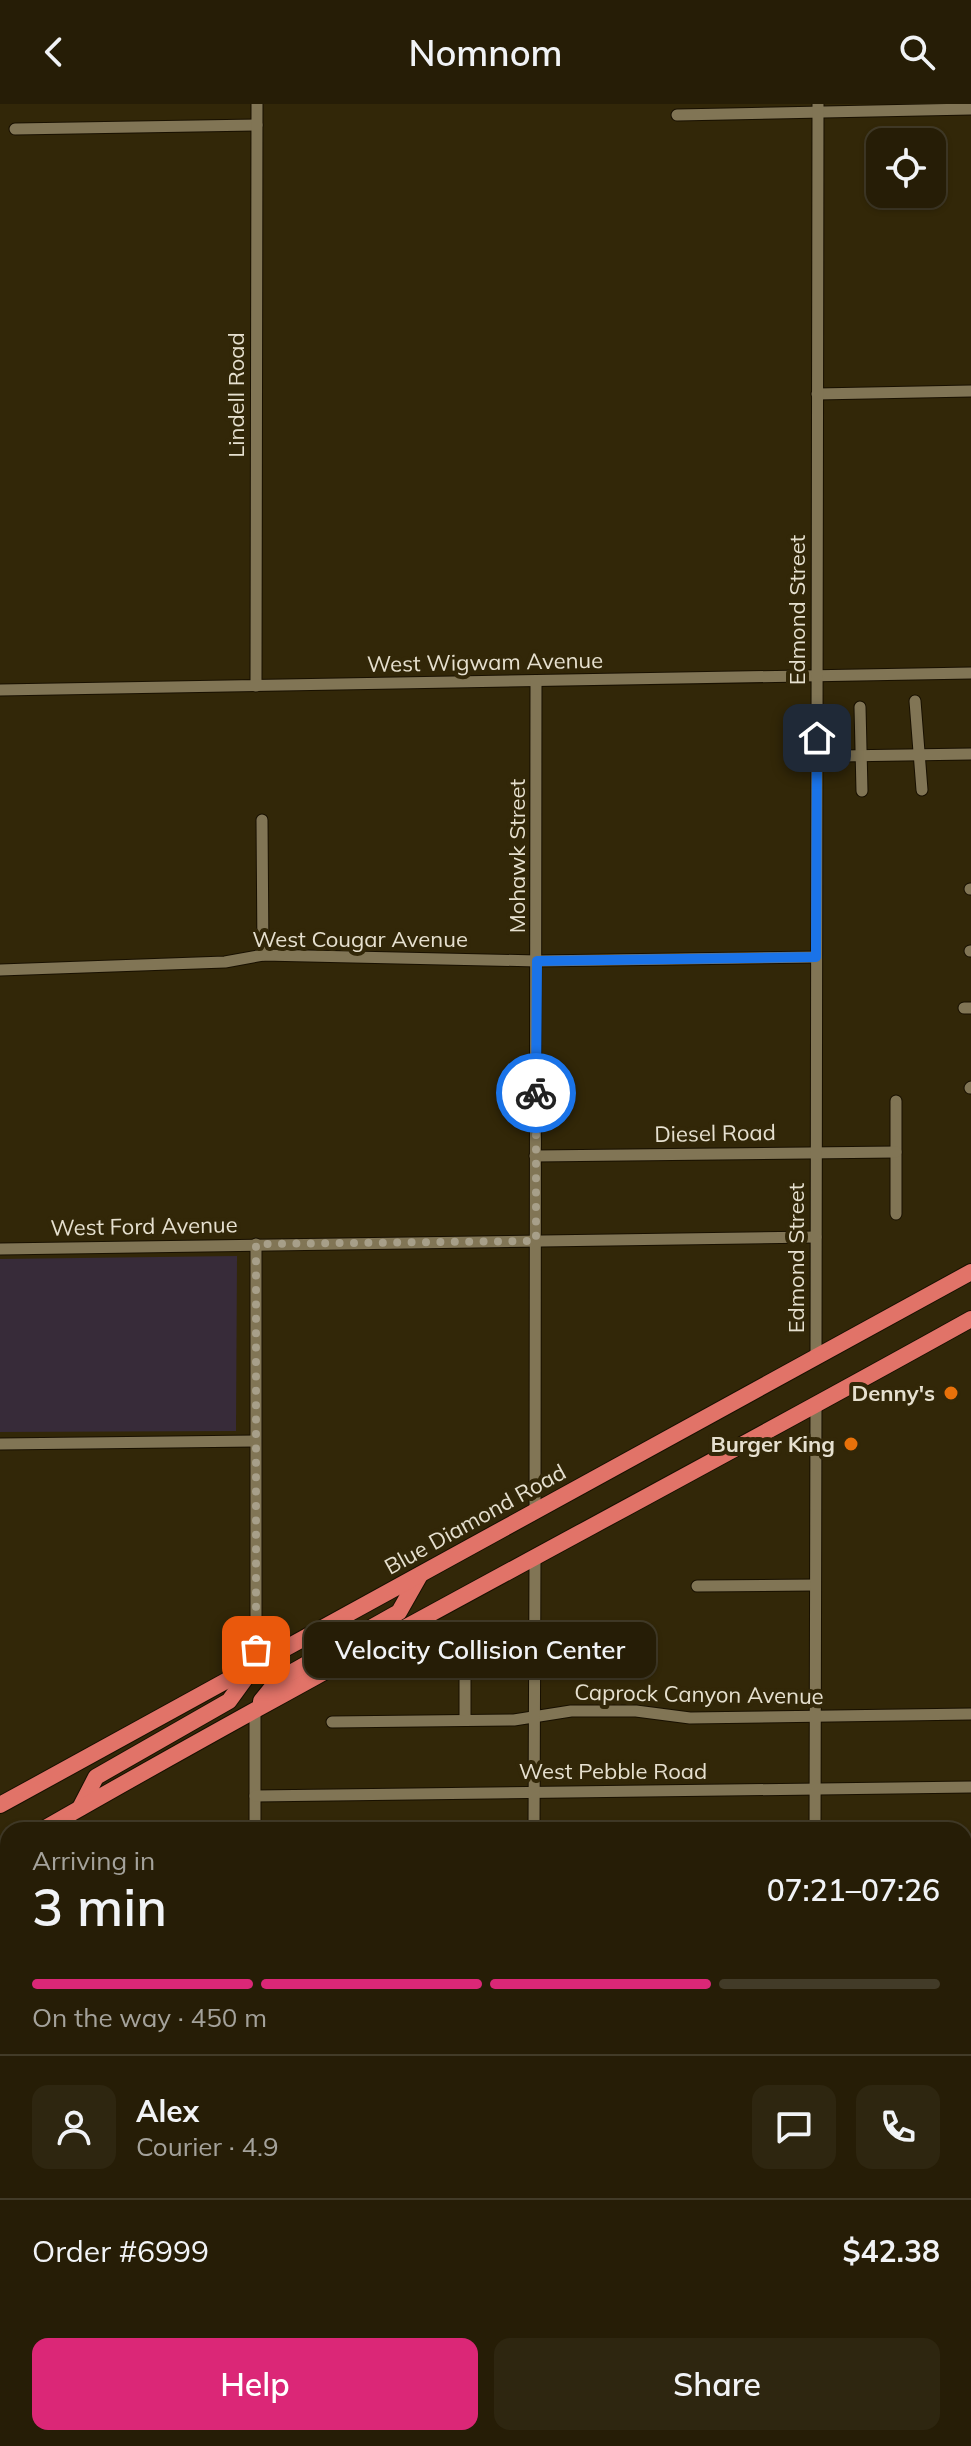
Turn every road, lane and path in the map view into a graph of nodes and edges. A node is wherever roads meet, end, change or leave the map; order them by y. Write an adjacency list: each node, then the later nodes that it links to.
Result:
1 (257, 104): 5 (street, Lindell Road)
2 (818, 108): 3 (street); 4 (street); 8 (street, Edmond Street)
3 (971, 109)
4 (677, 115)
5 (257, 125): 6 (street); 12 (street, Lindell Road)
6 (15, 129)
7 (971, 391): 8 (street)
8 (817, 394): 10 (street, Edmond Street)
9 (971, 673): 10 (street, West Wigwam Avenue)
10 (817, 676): 11 (street, West Wigwam Avenue); 24 (street, Edmond Street)
11 (536, 681): 12 (street, West Wigwam Avenue); 25 (street, Mohawk Street)
12 (256, 686): 13 (street, West Wigwam Avenue)
13 (0, 690)
14 (915, 701): 18 (street)
15 (860, 707): 17 (street)
16 (971, 754): 18 (street)
17 (862, 755): 18 (street); 19 (street); 21 (street)
18 (916, 755): 20 (street)
19 (840, 756)
20 (922, 790)
21 (862, 791)
22 (262, 820): 23 (street)
23 (263, 955): 25 (street, West Cougar Avenue); 26 (street, West Cougar Avenue)
24 (816, 957): 25 (street, West Cougar Avenue); 28 (street, Edmond Street)
25 (537, 961): 30 (street, Mohawk Street)
26 (0, 970)
27 (896, 1101): 29 (street)
28 (816, 1152): 29 (street, Diesel Road); 30 (street, Diesel Road); 32 (street, Edmond Street)
29 (896, 1152): 31 (street)
30 (535, 1156): 33 (street, Mohawk Street)
31 (896, 1214)
32 (816, 1237): 33 (street, West Ford Avenue); 38 (street, Edmond Street)
33 (536, 1241): 34 (street, West Ford Avenue); 42 (street, Mohawk Street)
34 (256, 1244): 35 (street, West Ford Avenue); 40 (street)
35 (0, 1249)
36 (971, 1272): 38 (highway, Blue Diamond Road)
37 (971, 1319): 39 (highway)
38 (816, 1357): 42 (highway, Blue Diamond Road)
39 (816, 1405): 43 (highway); 45 (street)
40 (255, 1441): 41 (street); 48 (street)
41 (0, 1444)
42 (535, 1511): 44 (highway, Blue Diamond Road)
43 (535, 1560): 49 (highway); 52 (street)
44 (421, 1573): 48 (highway, Blue Diamond Road); 49 (highway)
45 (815, 1585): 46 (street); 51 (street)
46 (697, 1586)
47 (465, 1642): 53 (street)
48 (256, 1664): 59 (highway, Blue Diamond Road); 60 (highway)
49 (255, 1708): 58 (street); 60 (highway)
50 (971, 1714): 51 (street, Caprock Canyon Avenue)
51 (815, 1716): 52 (street, Caprock Canyon Avenue); 56 (street)
52 (534, 1717): 53 (street, Caprock Canyon Avenue); 57 (street)
53 (465, 1720): 54 (street, Caprock Canyon Avenue)
54 (332, 1722)
55 (971, 1787): 56 (street, West Pebble Road)
56 (815, 1789): 57 (street, West Pebble Road); 64 (street)
57 (534, 1791): 58 (street, West Pebble Road); 63 (street)
58 (255, 1796): 62 (street)
59 (0, 1805)
60 (79, 1809): 61 (highway)
61 (56, 1822)
62 (255, 1822)
63 (534, 1822)
64 (815, 1822)

